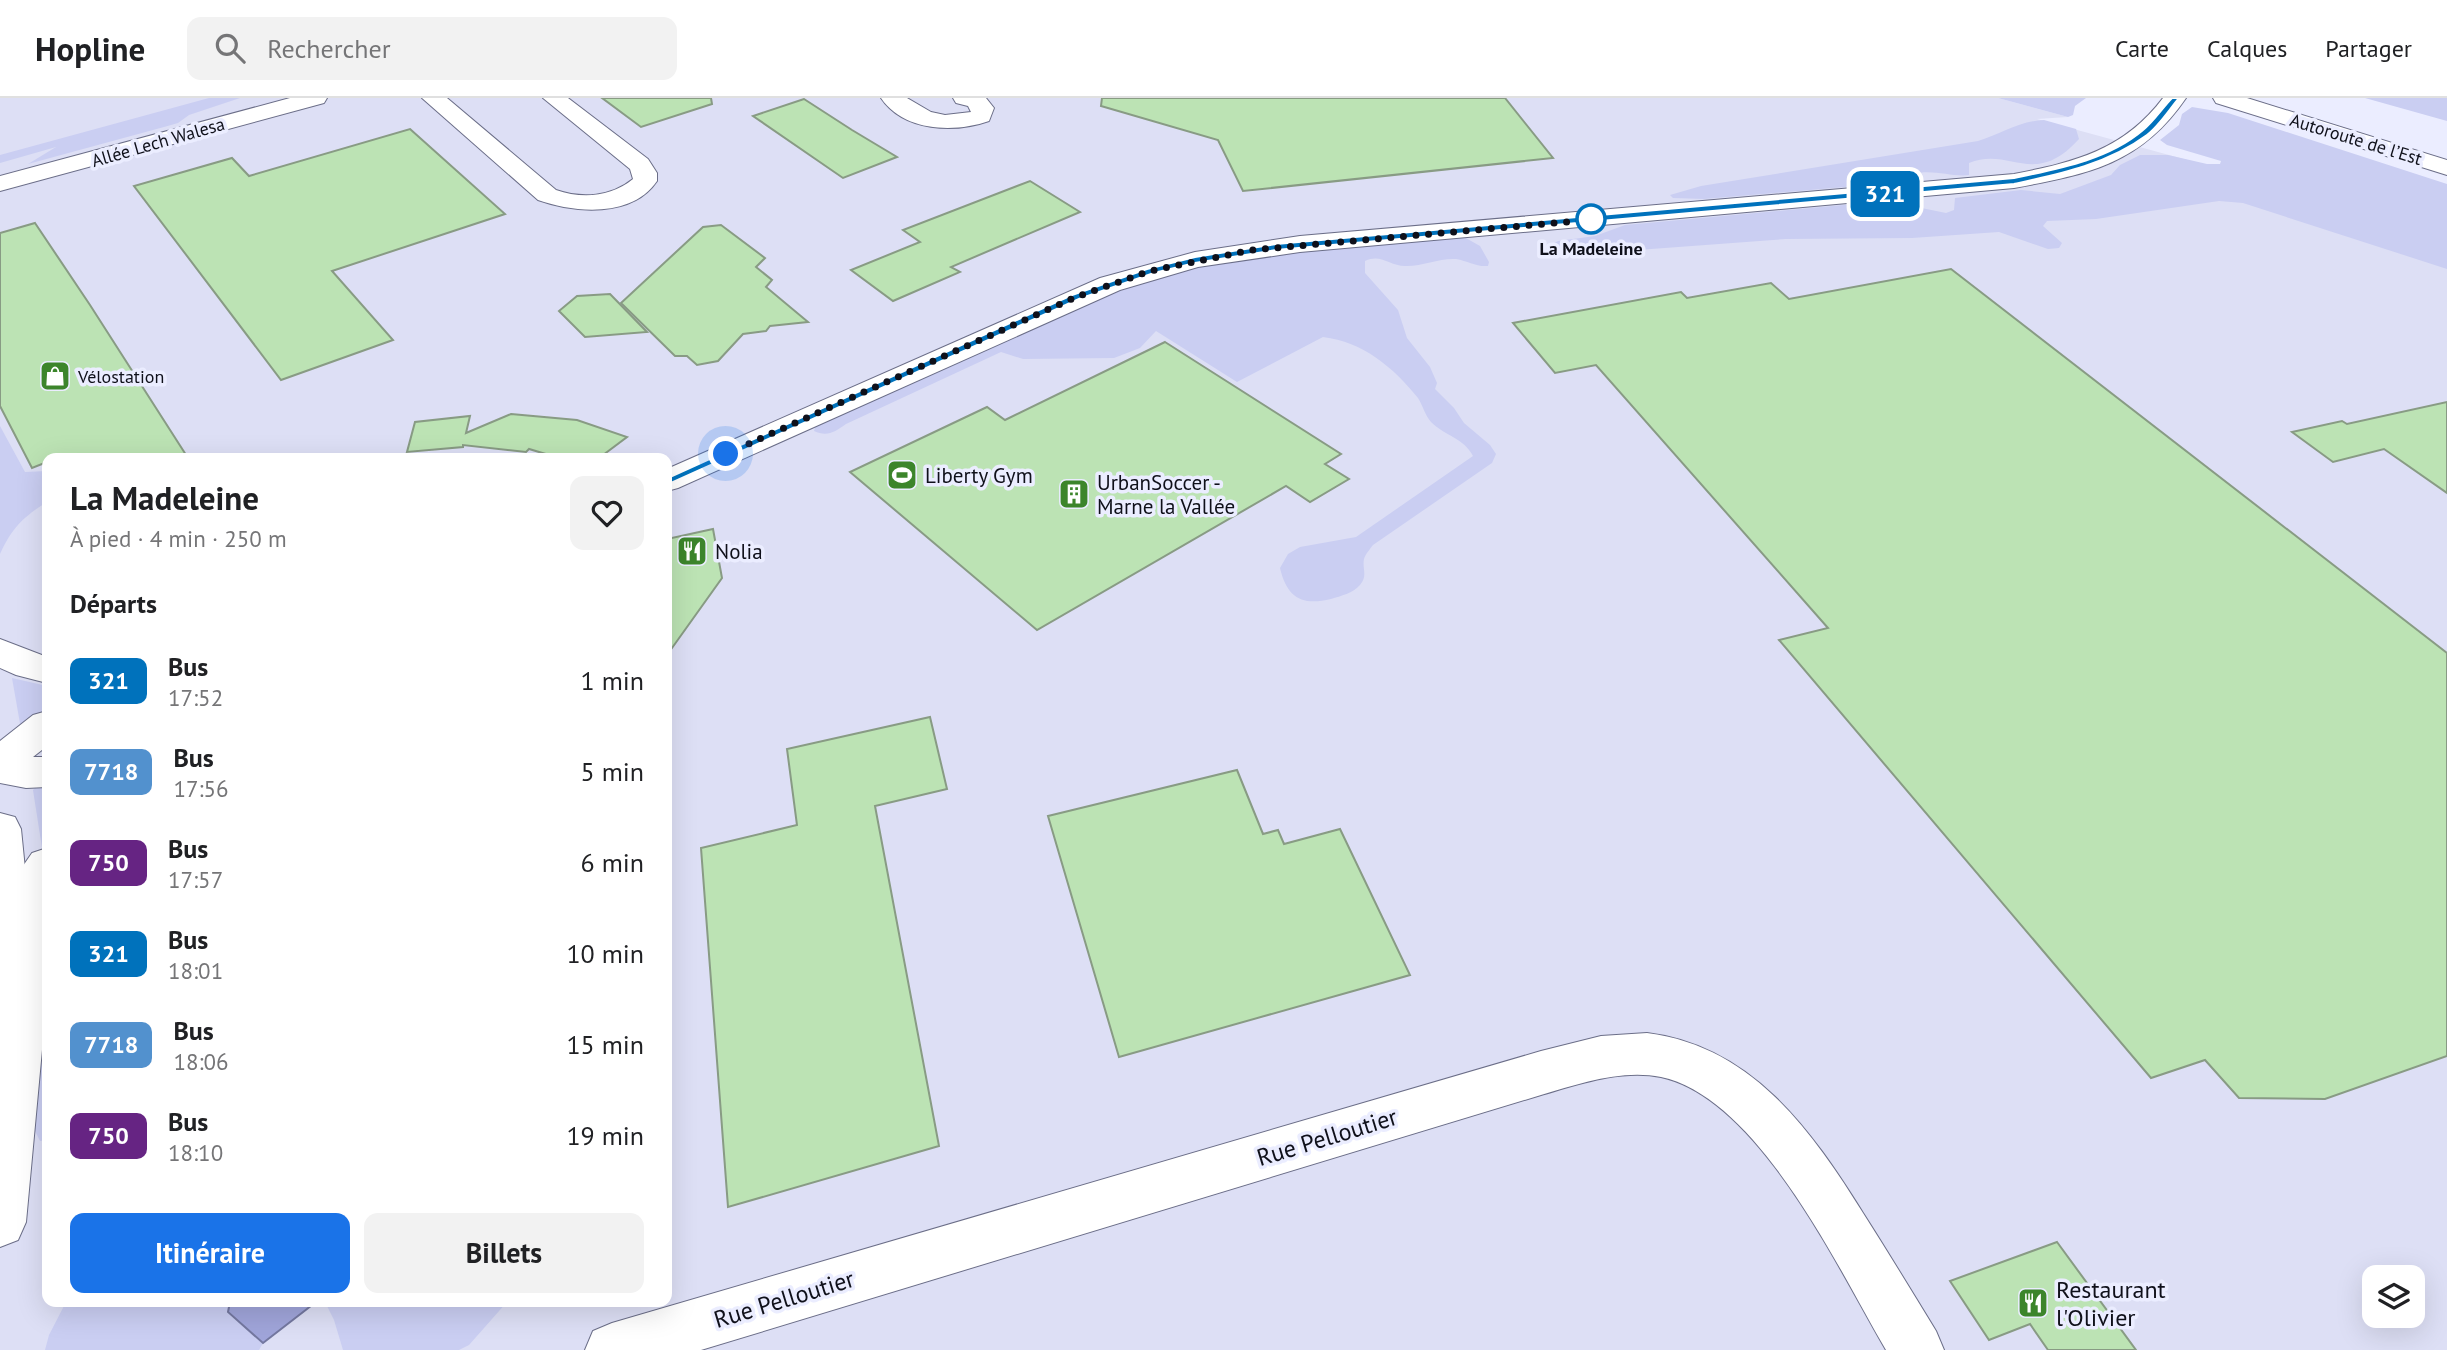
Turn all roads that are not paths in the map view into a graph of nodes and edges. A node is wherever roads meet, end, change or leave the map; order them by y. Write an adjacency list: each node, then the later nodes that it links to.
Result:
1 (316, 98): 9 (main road, Allée Lech Walesa)
2 (433, 98): 3 (main road)
3 (554, 98)
4 (892, 98): 5 (main road)
5 (964, 98)
6 (2175, 98): 10 (main road)
7 (2224, 98): 8 (main road, Autoroute de l’Est)
8 (2447, 168)
9 (0, 184)
10 (672, 479)
11 (0, 652): 12 (main road)
12 (42, 669)
13 (42, 729): 14 (main road)
14 (0, 762)
15 (0, 768): 16 (main road)
16 (42, 772)
17 (0, 829): 19 (main road)
18 (42, 872): 19 (main road)
19 (9, 903): 20 (main road)
20 (0, 1222)
21 (612, 1350): 22 (main road, Rue Pelloutier)
22 (1917, 1350)

